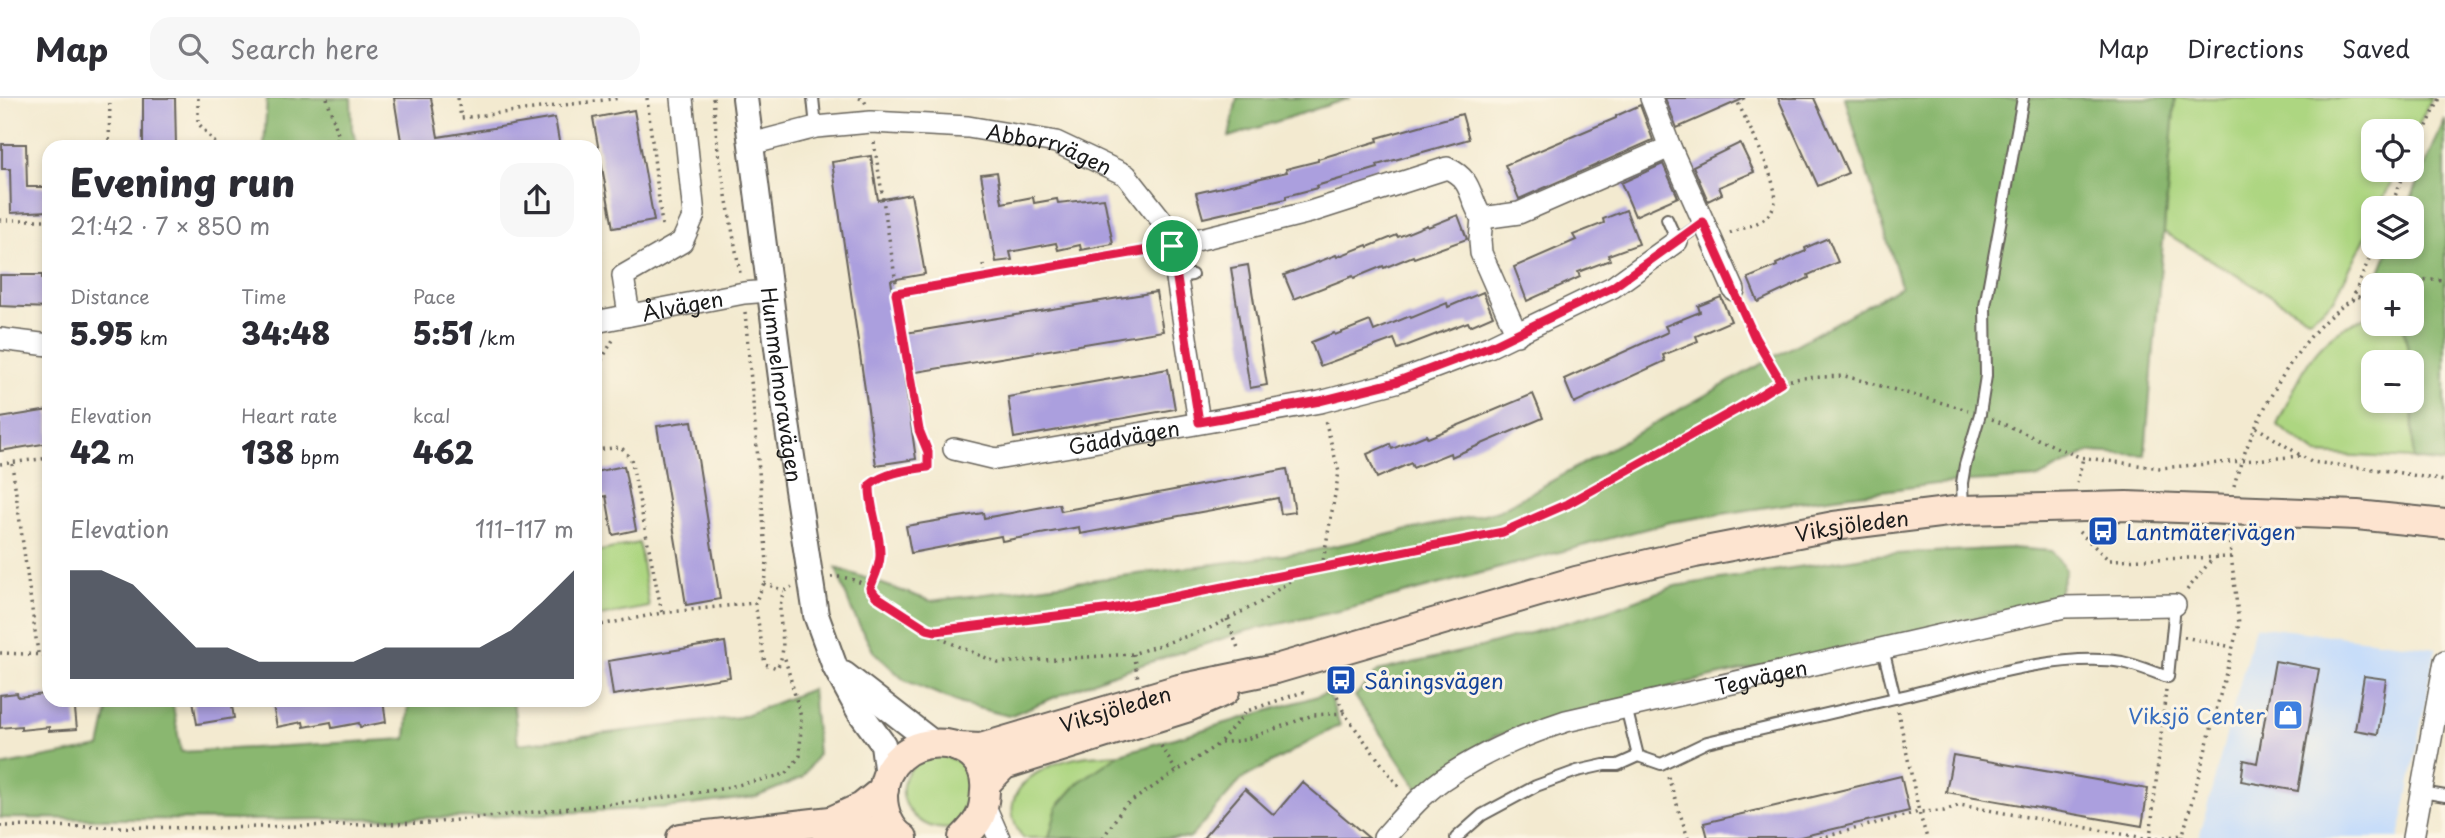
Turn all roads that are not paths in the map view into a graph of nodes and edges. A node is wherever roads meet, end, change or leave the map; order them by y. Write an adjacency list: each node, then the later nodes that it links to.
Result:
1 (682, 98): 16 (street)
2 (745, 98): 7 (street, Hummelmoravägen)
3 (813, 98): 6 (lane)
4 (1651, 98): 8 (street)
5 (2023, 98): 23 (lane)
6 (816, 127): 7 (street, Abborrvägen); 13 (street, Abborrvägen)
7 (751, 144): 15 (street, Hummelmoravägen)
8 (1670, 147): 9 (street); 11 (street)
9 (1482, 218): 13 (street); 18 (street)
10 (1667, 219): 12 (lane)
11 (1708, 231): 12 (lane); 14 (street)
12 (1677, 241): 18 (street, Gäddvägen)
13 (1172, 246): 21 (street, Abborrvägen)
14 (1734, 290)
15 (769, 291): 16 (street, Ålvägen); 28 (street, Hummelmoravägen)
16 (629, 315): 17 (street, Ålvägen)
17 (602, 321)
18 (1517, 335): 21 (street, Gäddvägen)
19 (0, 339): 20 (street)
20 (42, 344)
21 (1199, 422): 22 (street, Gäddvägen)
22 (954, 449)
23 (1964, 510): 24 (main road, Viksjöleden); 29 (main road, Viksjöleden)
24 (2445, 524)
25 (2175, 605): 26 (street, Tegvägen); 30 (lane)
26 (1882, 649): 30 (lane); 31 (street, Tegvägen)
27 (2445, 666): 35 (street)
28 (835, 667): 32 (street); 34 (street, Hummelmoravägen)
29 (1276, 669): 32 (main road, Viksjöleden); 36 (main road, Viksjöleden)
30 (1895, 698): 33 (lane)
31 (1626, 707): 33 (lane); 43 (street, Tegvägen)
32 (945, 744): 34 (main road, Viksjöleden); 36 (main road)
33 (1638, 756): 44 (lane)
34 (885, 783): 38 (main road); 39 (main road)
35 (2422, 792): 37 (lane); 45 (street)
36 (985, 794): 41 (main road); 42 (street)
37 (2445, 796)
38 (900, 836): 40 (main road)
39 (681, 838)
40 (827, 838)
41 (963, 838)
42 (999, 838)
43 (1384, 838)
44 (1456, 838)
45 (2413, 838)

